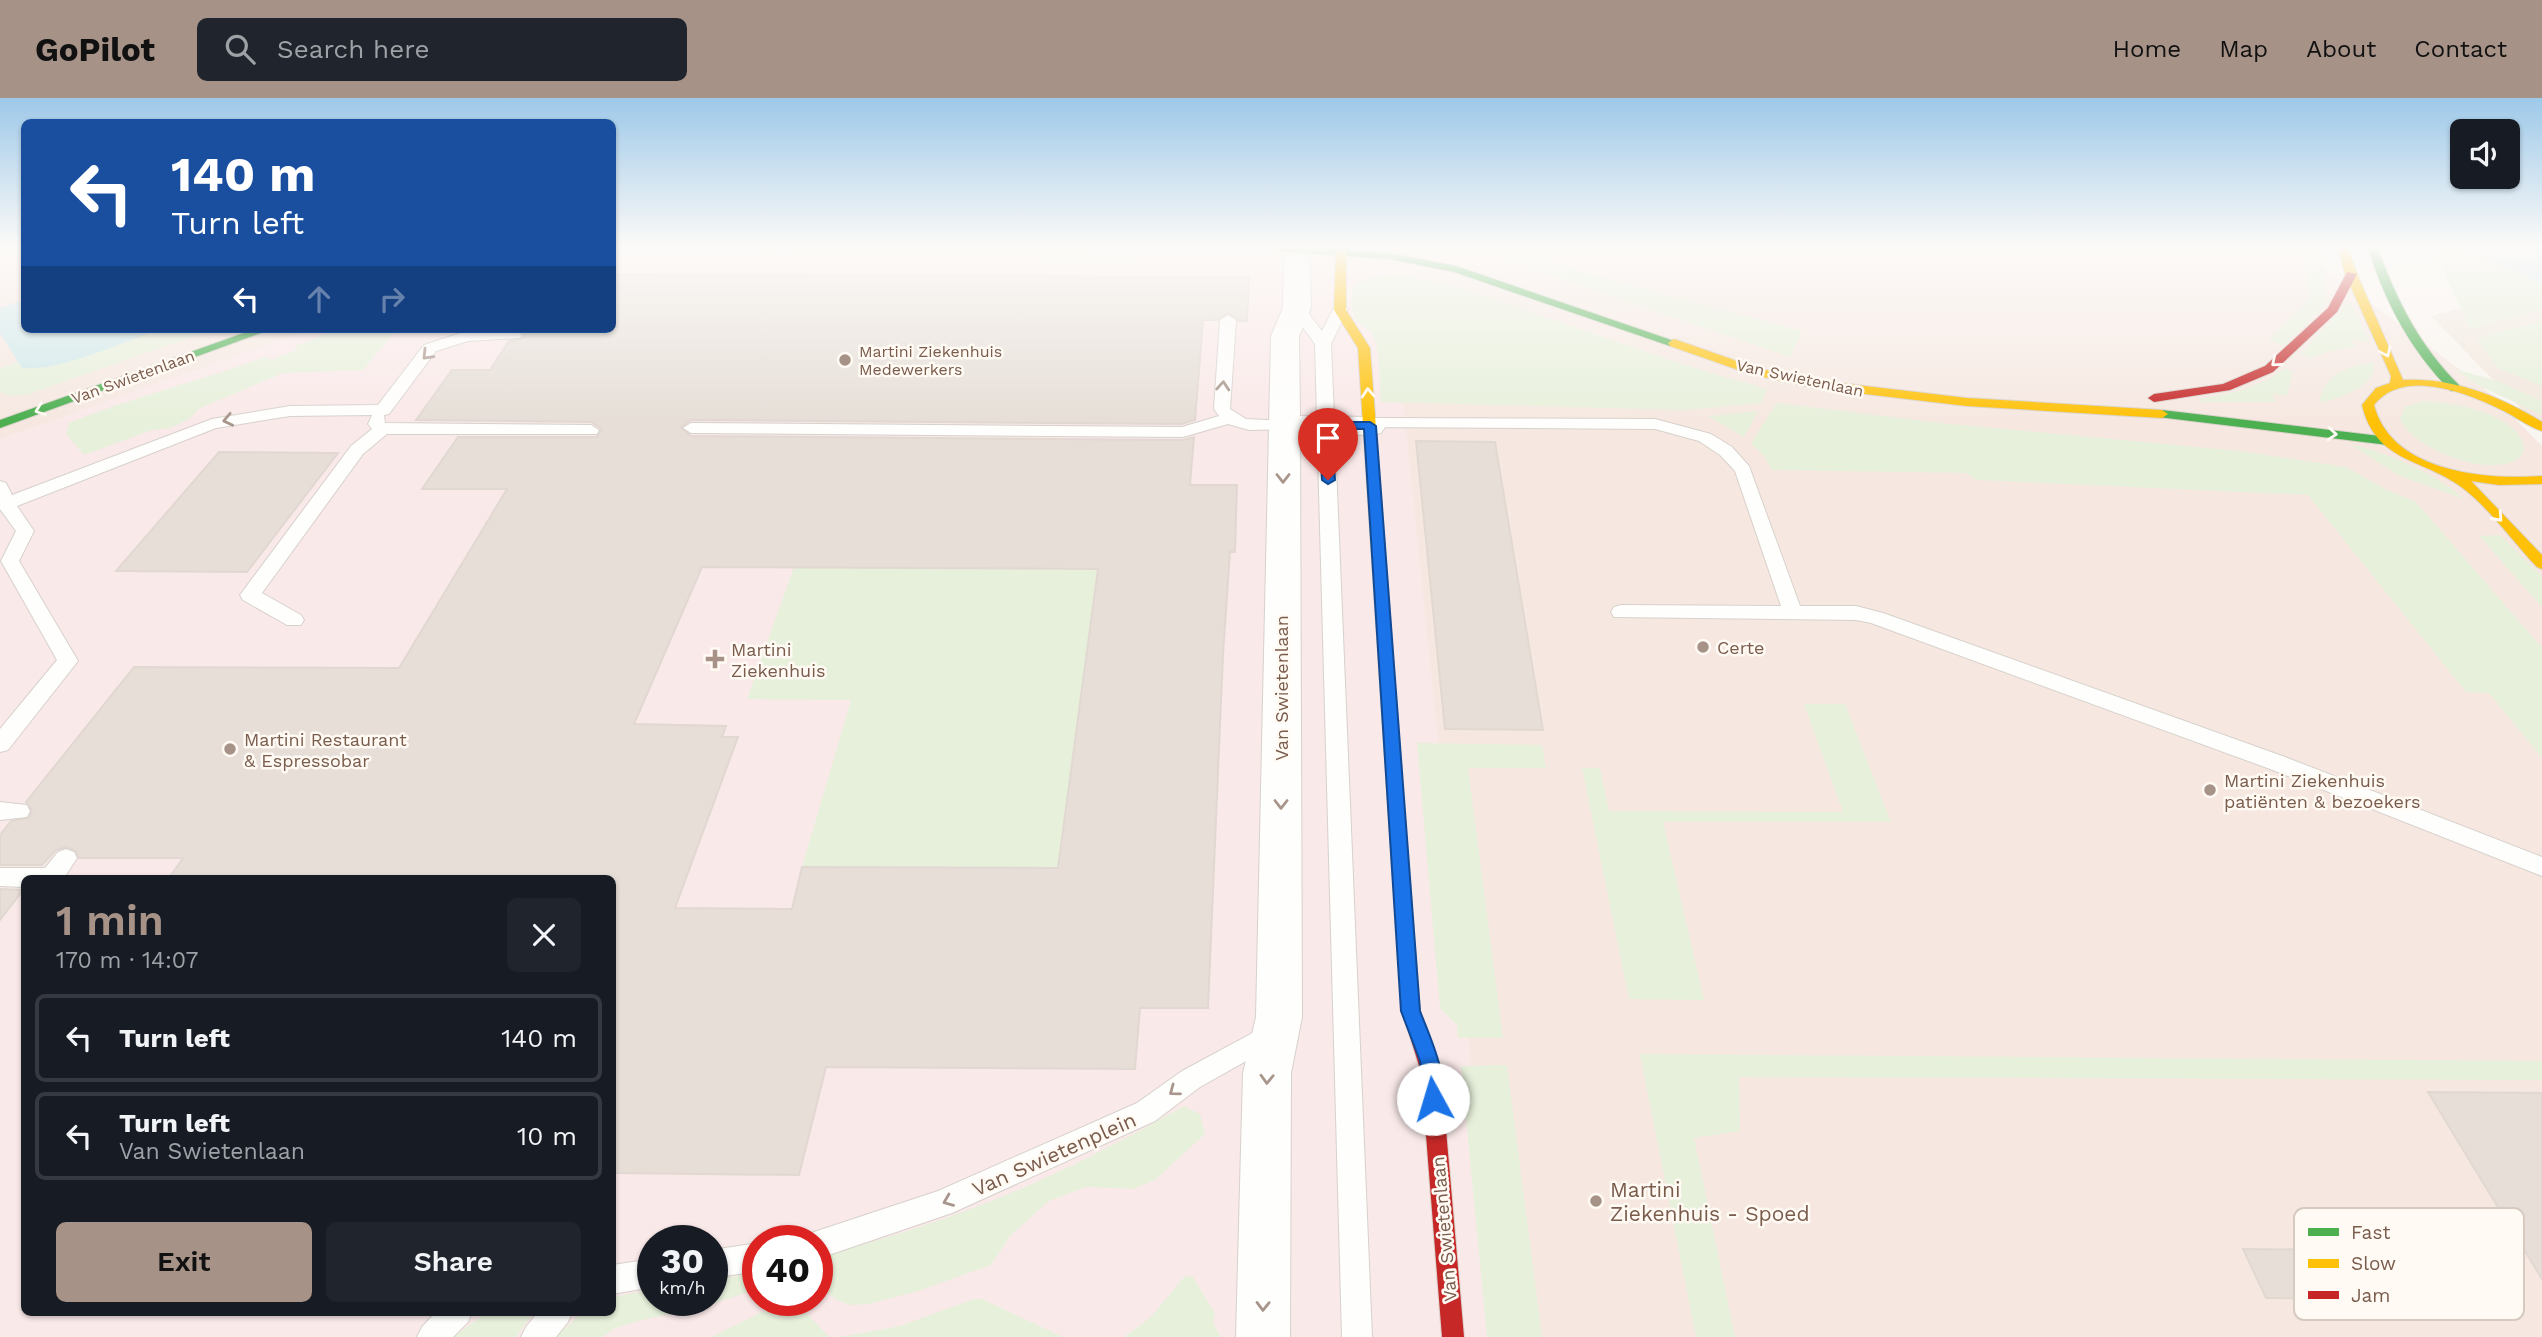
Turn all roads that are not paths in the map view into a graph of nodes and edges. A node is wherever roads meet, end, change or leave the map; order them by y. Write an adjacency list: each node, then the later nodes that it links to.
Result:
1 (1340, 306): 7 (street)
2 (1560, 306): 14 (street, Van Swietenlaan)
3 (2335, 306): 14 (street, one-way to 14)
4 (2365, 306): 12 (street, one-way to 12)
5 (2397, 306): 13 (street)
6 (1297, 308): 11 (lane); 23 (street, Van Swietenlaan)
7 (1340, 309): 11 (lane); 22 (street, Van Swietenlaan, one-way to 7)
8 (1228, 320): 20 (lane, one-way to 8)
9 (255, 333): 21 (street, Van Swietenlaan, one-way to 21)
10 (514, 335): 16 (lane, one-way to 16)
11 (1323, 344): 24 (lane)
12 (2396, 386): 13 (street); 17 (street)
13 (2455, 388): 26 (street)
14 (2023, 407): 19 (street, Van Swietenlaan)
15 (2252, 408): 19 (street, Van Swietenlaan)
16 (383, 410): 27 (lane); 32 (lane, one-way to 32)
17 (2367, 410): 18 (street); 29 (street)
18 (2350, 413)
19 (2192, 416): 29 (street, Van Swietenlaan, one-way to 29)
20 (1227, 419): 23 (lane); 25 (lane)
21 (0, 424)
22 (1370, 424): 24 (street); 35 (lane); 53 (street, Van Swietenlaan)
23 (1284, 425): 24 (street); 43 (street, Van Swietenlaan, one-way to 43)
24 (1326, 425): 52 (lane)
25 (691, 428)
26 (2542, 428)
27 (383, 429): 28 (lane); 36 (lane)
28 (592, 430)
29 (2388, 441): 30 (street)
30 (2451, 473): 31 (street); 33 (street, one-way to 33)
31 (2533, 486)
32 (3, 496): 37 (lane)
33 (2542, 564)
34 (1621, 612): 35 (lane)
35 (1793, 613): 39 (lane)
36 (294, 620)
37 (0, 744)
38 (66, 858): 40 (lane)
39 (2542, 867)
40 (53, 875)
41 (0, 877): 42 (lane)
42 (21, 877)
43 (1275, 1032): 44 (lane, Van Swietenplein, one-way to 44); 51 (street, Van Swietenlaan, one-way to 51)
44 (833, 1240)
45 (637, 1276): 46 (lane)
46 (616, 1279)
47 (454, 1316): 49 (lane)
48 (554, 1316): 50 (lane)
49 (432, 1337)
50 (536, 1337)
51 (1263, 1337)
52 (1357, 1337)
53 (1453, 1337)

